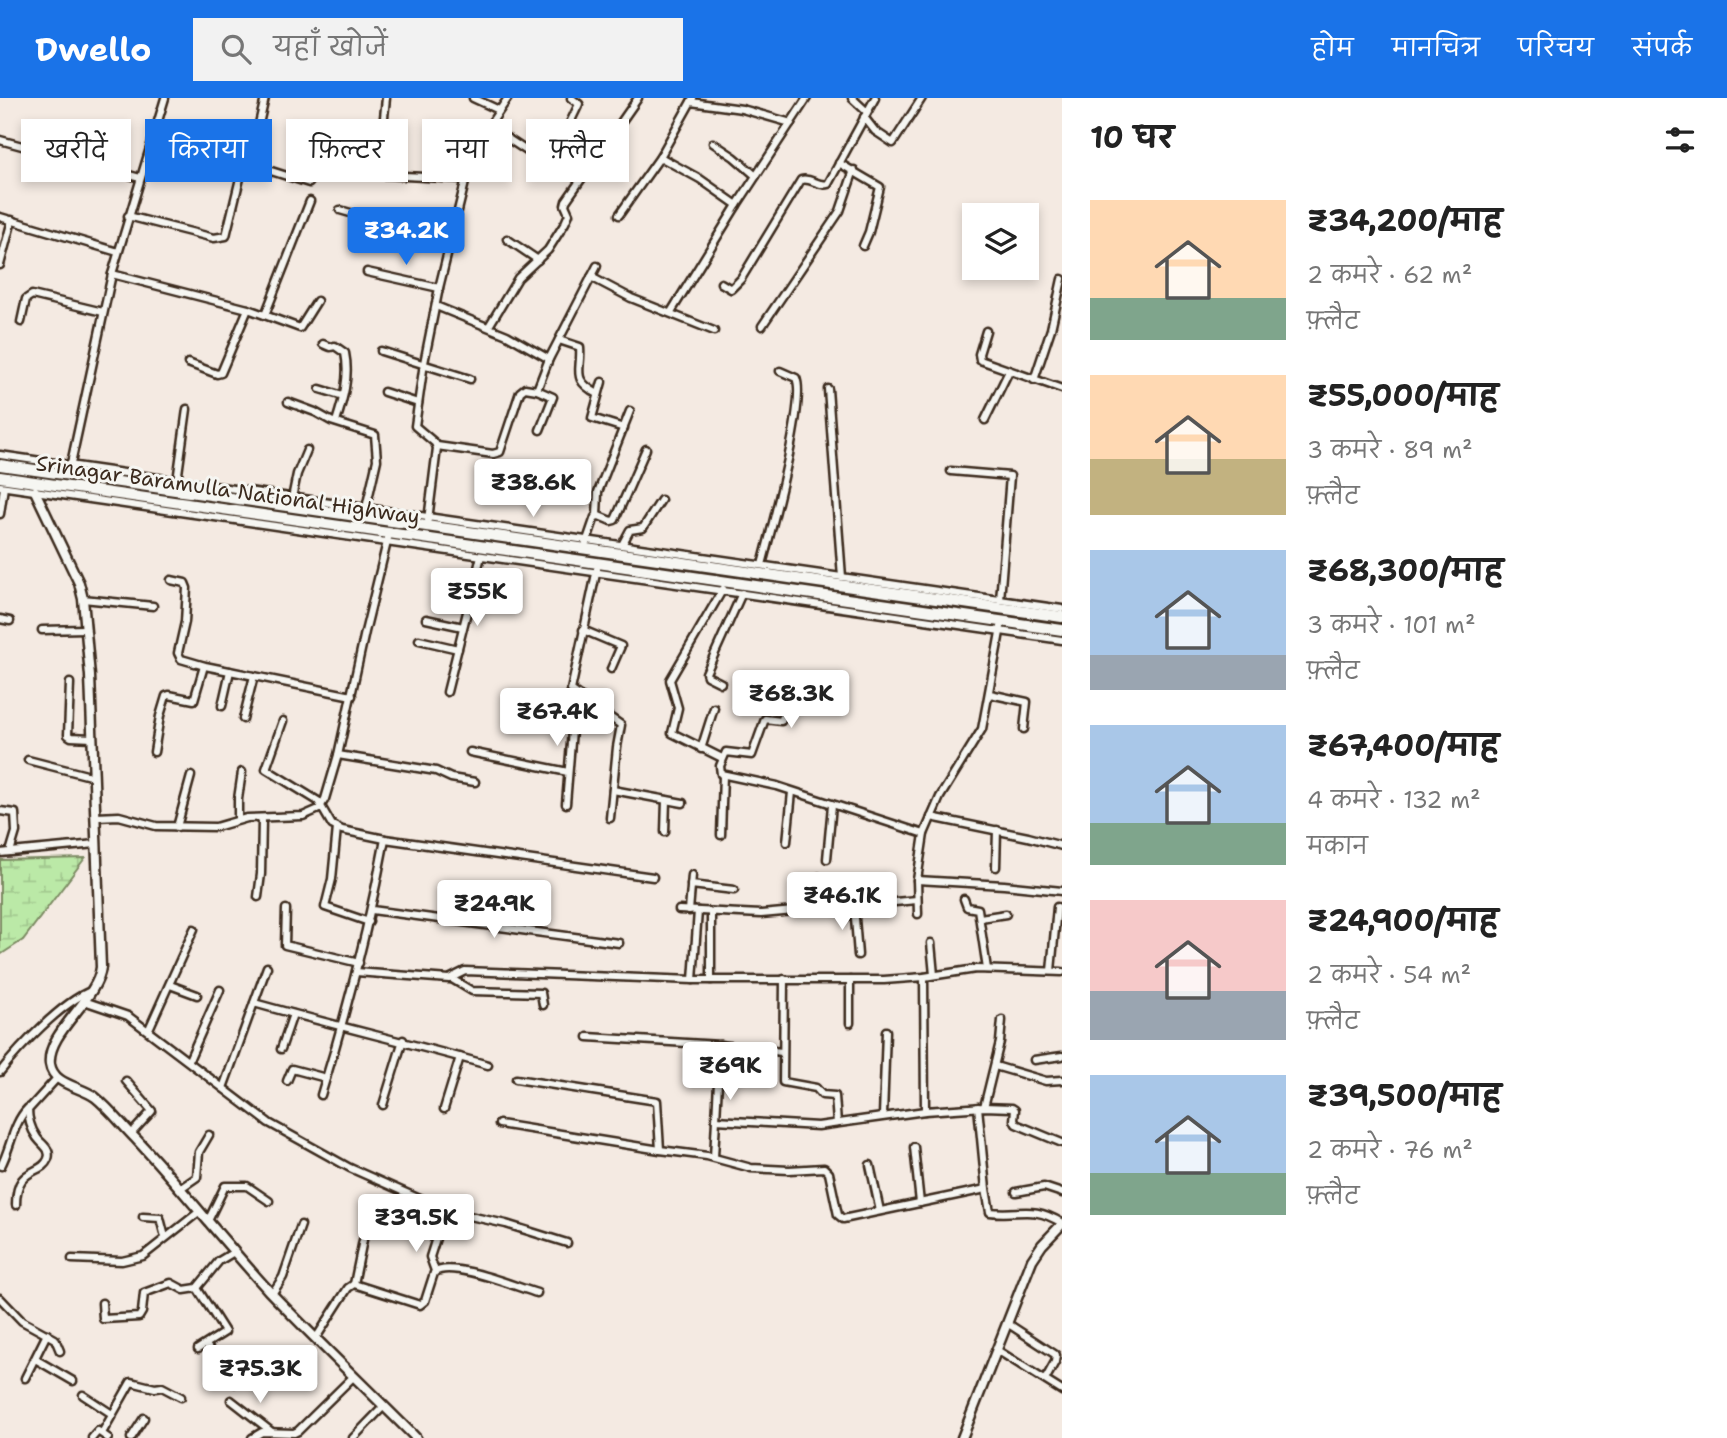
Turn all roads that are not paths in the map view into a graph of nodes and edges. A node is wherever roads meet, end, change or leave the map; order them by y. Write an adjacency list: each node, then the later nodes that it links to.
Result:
1 (156, 98): 12 (street)
2 (265, 98): 16 (street)
3 (386, 98): 26 (street)
4 (473, 98): 14 (street)
5 (508, 98): 14 (street)
6 (571, 98): 18 (street)
7 (638, 98): 41 (street)
8 (807, 98): 19 (street)
9 (852, 98): 15 (street)
10 (875, 98): 15 (street)
11 (922, 98): 15 (street)
12 (165, 99): 27 (street)
13 (692, 100): 19 (street); 22 (street)
14 (499, 110): 17 (street)
15 (865, 115): 23 (street)
16 (260, 119)
17 (494, 119)
18 (572, 119)
19 (791, 123): 25 (street)
20 (0, 140): 27 (street)
21 (713, 143): 25 (street)
22 (660, 157): 31 (street); 33 (street)
23 (839, 163): 24 (street); 48 (street)
24 (854, 170): 39 (street); 58 (street)
25 (756, 176): 31 (street)
26 (422, 177)
27 (140, 178): 35 (street)
28 (240, 182): 35 (street)
29 (464, 182): 38 (street)
30 (310, 201): 55 (street)
31 (737, 205): 54 (street)
32 (340, 209): 38 (street)
33 (619, 215)
34 (0, 216): 36 (street)
35 (128, 216): 40 (street)
36 (12, 220): 40 (street); 42 (street)
37 (507, 239): 41 (street)
38 (450, 246): 49 (street)
39 (863, 246)
40 (118, 252): 45 (street)
41 (537, 260): 57 (street)
42 (0, 265)
43 (597, 266): 46 (street)
44 (367, 272): 49 (street)
45 (112, 274): 52 (street); 53 (street)
46 (591, 277): 54 (street); 61 (street)
47 (1062, 279): 70 (street)
48 (721, 283)
49 (439, 288): 51 (street)
50 (317, 300): 55 (street)
51 (436, 306): 57 (street); 66 (street)
52 (248, 309): 55 (street); 65 (street)
53 (103, 312): 56 (street); 92 (street)
54 (671, 312): 59 (street)
55 (265, 316)
56 (21, 321)
57 (489, 326): 64 (street)
58 (762, 326)
59 (714, 331)
60 (986, 331): 68 (street)
61 (559, 340): 64 (street); 77 (street)
62 (323, 344): 78 (street)
63 (381, 351): 66 (street)
64 (549, 359): 75 (street)
65 (188, 363)
66 (424, 363): 69 (street); 80 (street)
67 (780, 371): 109 (street)
68 (1009, 371): 70 (street); 83 (street)
69 (470, 379)
70 (1034, 380): 74 (street)
71 (602, 382): 77 (street)
72 (320, 388): 78 (street)
73 (828, 389): 111 (street)
74 (1062, 389)
75 (537, 390): 86 (street); 87 (street)
76 (384, 392): 80 (street)
77 (598, 394): 85 (street)
78 (344, 397): 84 (street)
79 (288, 402): 84 (street)
80 (418, 402): 87 (street)
81 (187, 410): 94 (street)
82 (630, 411): 85 (street)
83 (985, 420)
84 (336, 422): 100 (street)
85 (624, 428): 102 (street)
86 (540, 430)
87 (437, 446): 103 (street)
88 (646, 449): 102 (street)
89 (307, 450): 97 (street)
90 (0, 455): 92 (street)
91 (0, 465): 92 (highway)
92 (70, 469): 94 (street); 103 (highway)
93 (951, 471): 117 (street)
94 (177, 481): 97 (street)
95 (1, 483): 96 (street); 99 (highway, Srinagar Baramulla National Highway); 101 (street)
96 (35, 491): 99 (street); 116 (street)
97 (292, 498): 100 (street)
98 (661, 500): 106 (street)
99 (162, 505): 104 (highway, Srinagar Baramulla National Highway)
100 (366, 508): 103 (street)
101 (0, 514)
102 (597, 516): 105 (street)
103 (428, 521): 105 (highway)
104 (388, 538): 107 (street); 108 (highway, Srinagar Baramulla National Highway); 141 (street)
105 (585, 544): 106 (street); 109 (highway)
106 (622, 545): 109 (street)
107 (481, 556): 108 (street); 125 (street)
108 (597, 568): 110 (highway, Srinagar Baramulla National Highway); 128 (street)
109 (765, 570): 111 (street); 113 (highway); 120 (highway)
110 (632, 572): 113 (highway, Srinagar Baramulla National Highway); 114 (street)
111 (842, 577): 117 (street)
112 (171, 580): 133 (street)
113 (766, 587): 124 (highway, Srinagar Baramulla National Highway)
114 (723, 589): 115 (street); 150 (street)
115 (742, 593): 124 (street); 138 (street)
116 (83, 599): 118 (street); 126 (street)
117 (1000, 600): 119 (street)
118 (153, 606)
119 (1062, 608)
120 (1062, 617)
121 (0, 619): 123 (street)
122 (426, 619): 125 (street)
123 (10, 621)
124 (1001, 626): 129 (highway, Srinagar Baramulla National Highway); 131 (street); 140 (street)
125 (463, 627): 132 (street)
126 (85, 629): 127 (street); 149 (street)
127 (42, 630)
128 (583, 630): 134 (street); 142 (street)
129 (1062, 630)
130 (419, 640): 132 (street)
131 (1062, 640)
132 (458, 649): 139 (street)
133 (204, 666): 135 (street); 151 (street)
134 (611, 669)
135 (230, 671): 136 (street); 144 (street)
136 (254, 676): 141 (street); 146 (street)
137 (70, 683): 149 (street)
138 (721, 683)
139 (447, 692)
140 (990, 694): 148 (street); 171 (street)
141 (352, 696): 153 (street)
142 (584, 701): 157 (street); 162 (street)
143 (788, 705): 154 (street)
144 (222, 706)
145 (715, 708): 150 (street)
146 (243, 719)
147 (283, 721): 167 (street)
148 (1024, 729)
149 (92, 738): 160 (street)
150 (701, 749): 154 (street)
151 (154, 752)
152 (470, 752): 157 (street)
153 (338, 755): 161 (street); 167 (street)
154 (722, 758): 158 (street)
155 (28, 761): 160 (street)
156 (242, 772): 174 (street)
157 (568, 772): 166 (street)
158 (723, 775): 163 (street); 180 (street)
159 (191, 776): 175 (street)
160 (94, 778): 170 (street)
161 (475, 782)
162 (612, 790): 164 (street); 173 (street)
163 (792, 792): 168 (street); 182 (street)
164 (666, 800): 165 (street); 178 (street)
165 (683, 803)
166 (566, 804)
167 (322, 805): 172 (street); 176 (street)
168 (831, 805): 179 (street); 187 (street)
169 (0, 811): 185 (street)
170 (96, 817): 175 (street); 183 (street)
171 (931, 817): 177 (street); 179 (street)
172 (262, 818): 174 (street); 196 (street)
173 (610, 818)
174 (238, 820): 175 (street)
175 (177, 827)
176 (337, 828): 181 (street); 211 (street)
177 (997, 830): 184 (street); 188 (street)
178 (665, 832)
179 (924, 834): 192 (street)
180 (720, 835)
181 (385, 839): 190 (street); 203 (street)
182 (787, 842)
183 (96, 844): 185 (street); 230 (street)
184 (1062, 846)
185 (10, 852): 186 (street)
186 (0, 853)
187 (827, 859)
188 (996, 866)
189 (692, 875): 193 (street)
190 (653, 877)
191 (819, 877): 202 (street)
192 (917, 880): 195 (street); 198 (street)
193 (691, 885): 194 (street); 205 (street)
194 (734, 890)
195 (1062, 891)
196 (258, 897)
197 (964, 899): 210 (street)
198 (917, 900): 199 (street); 208 (street)
199 (854, 906): 202 (street); 215 (street)
200 (1057, 907): 219 (street)
201 (286, 909): 216 (street)
202 (818, 909): 207 (street)
203 (372, 910): 211 (street); 213 (street)
204 (679, 910): 205 (street)
205 (689, 911): 206 (street)
206 (698, 911): 207 (street); 226 (street)
207 (711, 912): 227 (street)
208 (918, 914)
209 (1006, 914): 210 (street)
210 (980, 918): 218 (street)
211 (369, 922): 216 (street)
212 (194, 929): 229 (street)
213 (619, 943)
214 (931, 943): 222 (street)
215 (858, 955)
216 (359, 963): 220 (street)
217 (267, 967): 234 (street)
218 (987, 969): 219 (street); 222 (street)
219 (1051, 971): 221 (street)
220 (356, 972): 224 (street); 239 (street)
221 (1062, 972)
222 (934, 975): 223 (street)
223 (924, 977): 228 (street); 266 (street)
224 (452, 979): 226 (street); 235 (street)
225 (784, 979): 227 (street); 228 (street); 246 (street)
226 (693, 980): 227 (street)
227 (711, 980)
228 (850, 980): 238 (street)
229 (170, 985): 232 (street); 240 (street)
230 (91, 990): 233 (street); 253 (street)
231 (220, 990): 249 (street)
232 (197, 995)
233 (84, 1001): 240 (street); 254 (street)
234 (254, 1003): 236 (street); 260 (street)
235 (542, 1004)
236 (293, 1014): 239 (street); 245 (street)
237 (1002, 1020): 252 (street)
238 (850, 1023)
239 (342, 1027): 243 (street); 255 (street)
240 (149, 1029): 249 (street)
241 (886, 1031): 267 (street)
242 (588, 1037): 244 (street)
243 (403, 1040): 248 (street); 262 (street)
244 (720, 1045): 246 (street); 268 (street)
245 (281, 1049)
246 (782, 1052): 269 (street)
247 (1062, 1056): 250 (street)
248 (460, 1057): 251 (street); 265 (street)
249 (189, 1060): 260 (street)
250 (1034, 1060)
251 (488, 1065)
252 (995, 1066): 257 (street); 264 (street)
253 (0, 1072)
254 (57, 1078): 263 (street); 271 (street)
255 (326, 1078): 259 (street); 261 (street)
256 (516, 1079): 275 (street)
257 (1062, 1080)
258 (126, 1081): 271 (street)
259 (287, 1081)
260 (223, 1088): 297 (street)
261 (321, 1095)
262 (383, 1105)
263 (30, 1107): 278 (street); 285 (street)
264 (981, 1107): 266 (street); 273 (street); 280 (street)
265 (444, 1109)
266 (925, 1111): 267 (street)
267 (883, 1116): 269 (street)
268 (716, 1120): 269 (street); 276 (street)
269 (837, 1123)
270 (499, 1124): 275 (street)
271 (131, 1134): 279 (street)
272 (209, 1135): 279 (street)
273 (1062, 1143)
274 (914, 1147): 284 (street)
275 (660, 1150): 276 (street)
276 (713, 1157): 287 (street)
277 (870, 1165): 287 (street)
278 (1, 1166)
279 (181, 1188): 286 (street)
280 (986, 1189): 284 (street); 290 (street)
281 (1016, 1192): 282 (street)
282 (1062, 1193)
283 (269, 1202): 289 (street)
284 (920, 1203): 287 (street)
285 (16, 1205)
286 (200, 1211): 289 (street); 294 (street)
287 (880, 1211)
288 (143, 1217): 294 (street)
289 (208, 1220): 298 (street)
290 (1062, 1224): 292 (street)
291 (301, 1225): 304 (street)
292 (1055, 1231): 296 (street); 307 (street)
293 (437, 1235): 300 (street)
294 (164, 1237): 299 (street)
295 (363, 1240): 301 (street)
296 (1062, 1240)
297 (567, 1243)
298 (234, 1252): 302 (street); 304 (street)
299 (72, 1259)
300 (435, 1271): 301 (street); 303 (street)
301 (354, 1284): 309 (street)
302 (197, 1288): 306 (street); 310 (street)
303 (537, 1293)
304 (272, 1294): 309 (street)
305 (0, 1298): 308 (street)
306 (102, 1303)
307 (1007, 1323): 312 (street); 317 (street)
308 (47, 1334): 313 (street); 314 (street)
309 (316, 1338): 315 (street)
310 (206, 1345): 311 (street); 319 (street)
311 (198, 1349)
312 (997, 1350): 317 (street); 335 (street)
313 (60, 1351)
314 (35, 1359): 316 (street); 318 (street)
315 (354, 1376): 324 (street); 327 (street)
316 (25, 1378)
317 (1045, 1380): 320 (street)
318 (73, 1381)
319 (235, 1383)
320 (1062, 1391)
321 (83, 1395): 325 (street)
322 (181, 1397): 325 (street)
323 (231, 1400): 327 (street)
324 (384, 1406): 333 (street); 334 (street)
325 (112, 1414): 328 (street)
326 (144, 1418): 331 (street)
327 (272, 1432): 332 (street)
328 (102, 1433): 329 (street); 330 (street)
329 (92, 1438)
330 (108, 1438)
331 (131, 1438)
332 (252, 1438)
333 (353, 1438)
334 (416, 1438)
335 (962, 1438)

